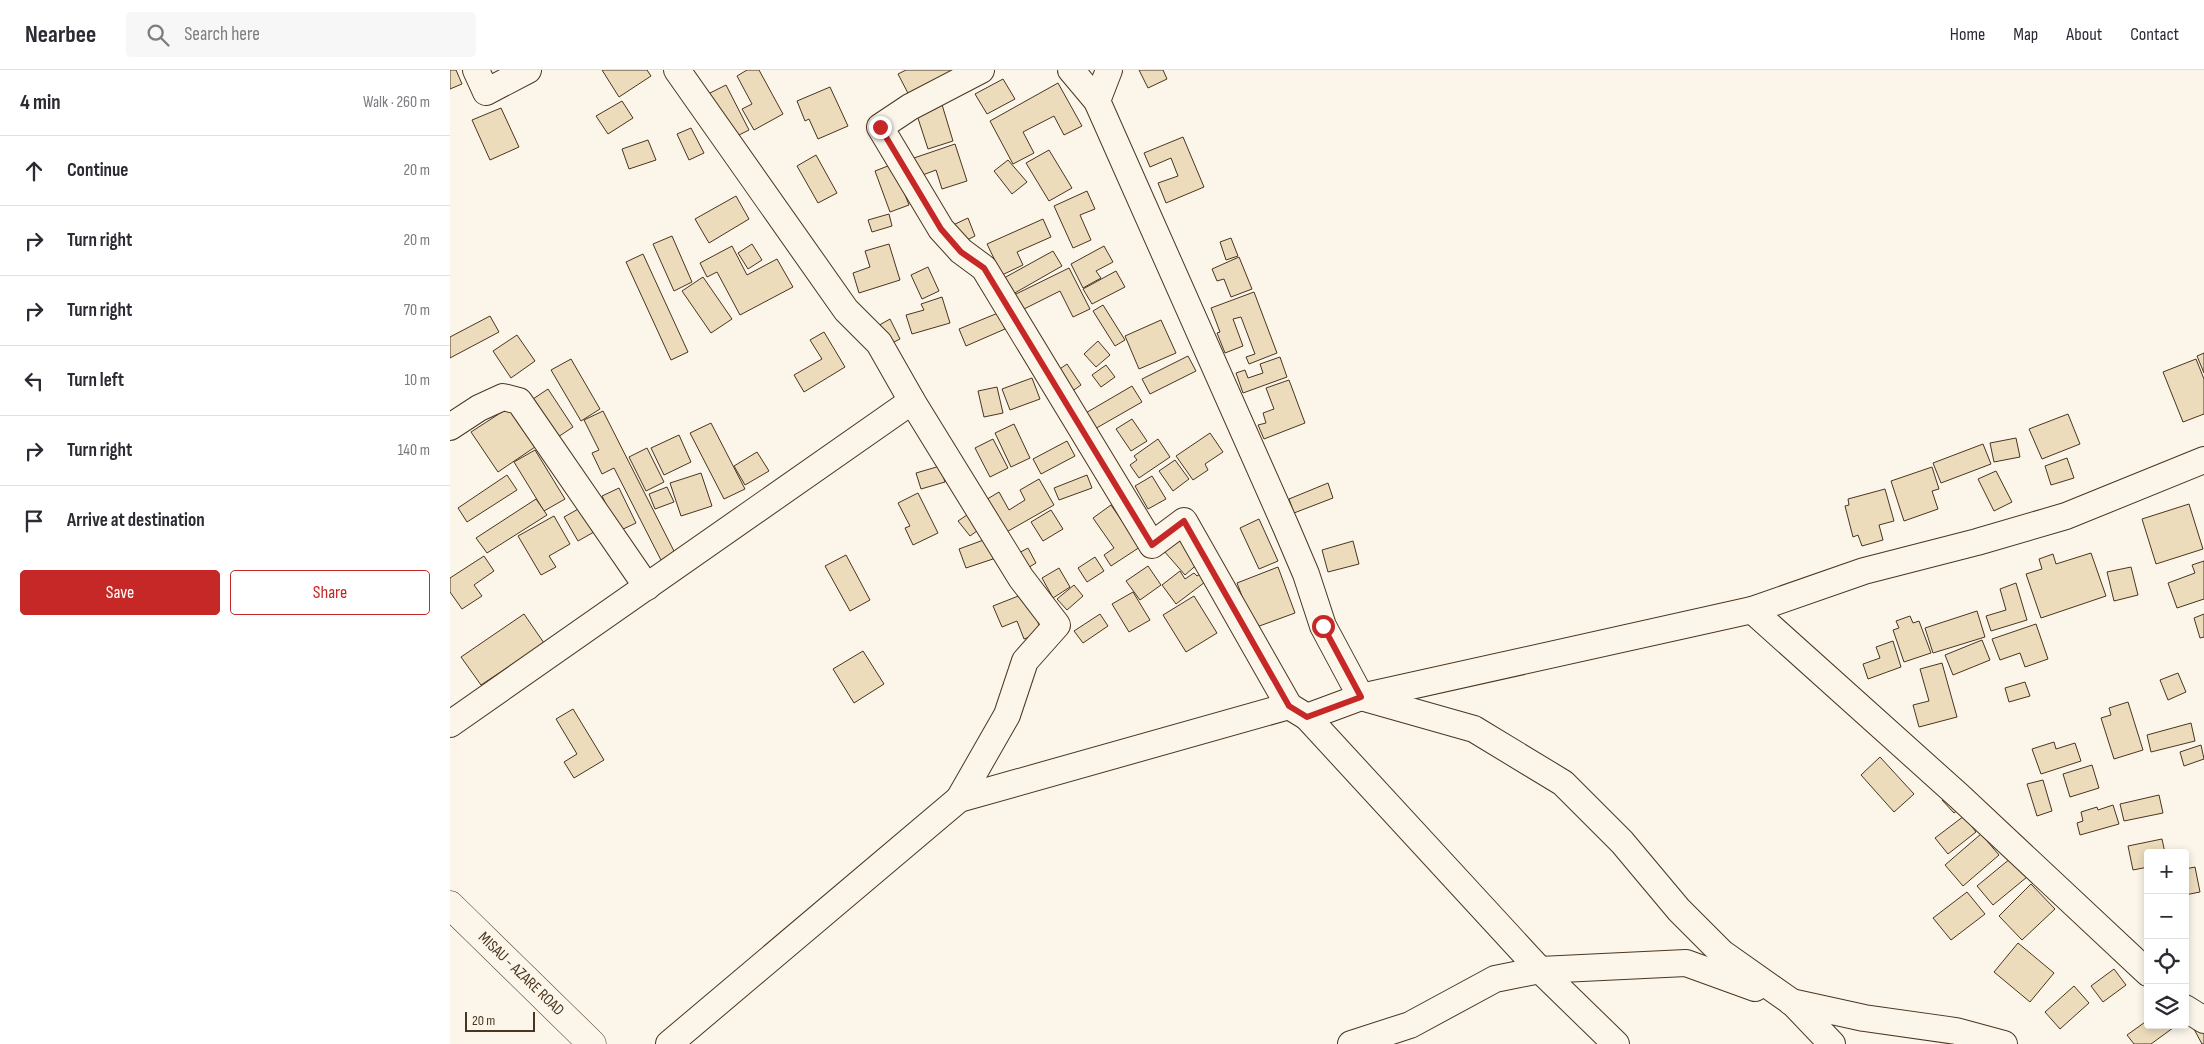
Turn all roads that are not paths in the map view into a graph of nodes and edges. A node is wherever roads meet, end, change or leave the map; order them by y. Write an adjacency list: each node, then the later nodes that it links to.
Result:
1 (476, 70): 2 (street)
2 (528, 70)
3 (677, 70): 8 (street)
4 (981, 70): 14 (street)
5 (1071, 70): 7 (street)
6 (1109, 70): 7 (street)
7 (1097, 101): 13 (street)
8 (912, 401): 11 (street); 16 (street)
9 (450, 427): 11 (street)
10 (2202, 467): 12 (street)
11 (647, 587): 15 (street)
12 (1752, 610): 13 (street); 19 (street)
13 (1361, 697): 14 (street); 20 (street)
14 (1298, 711): 16 (street); 18 (street)
15 (450, 724)
16 (959, 799): 24 (street)
17 (450, 905): 23 (main road, MISAU - AZARE ROAD)
18 (1540, 970): 20 (street); 25 (street); 26 (street)
19 (2144, 970)
20 (1793, 1003): 27 (street); 28 (street)
21 (2189, 1011): 22 (street)
22 (2204, 1020)
23 (588, 1042)
24 (669, 1044)
25 (1351, 1044)
26 (1616, 1044)
27 (1832, 1044)
28 (2004, 1044)

